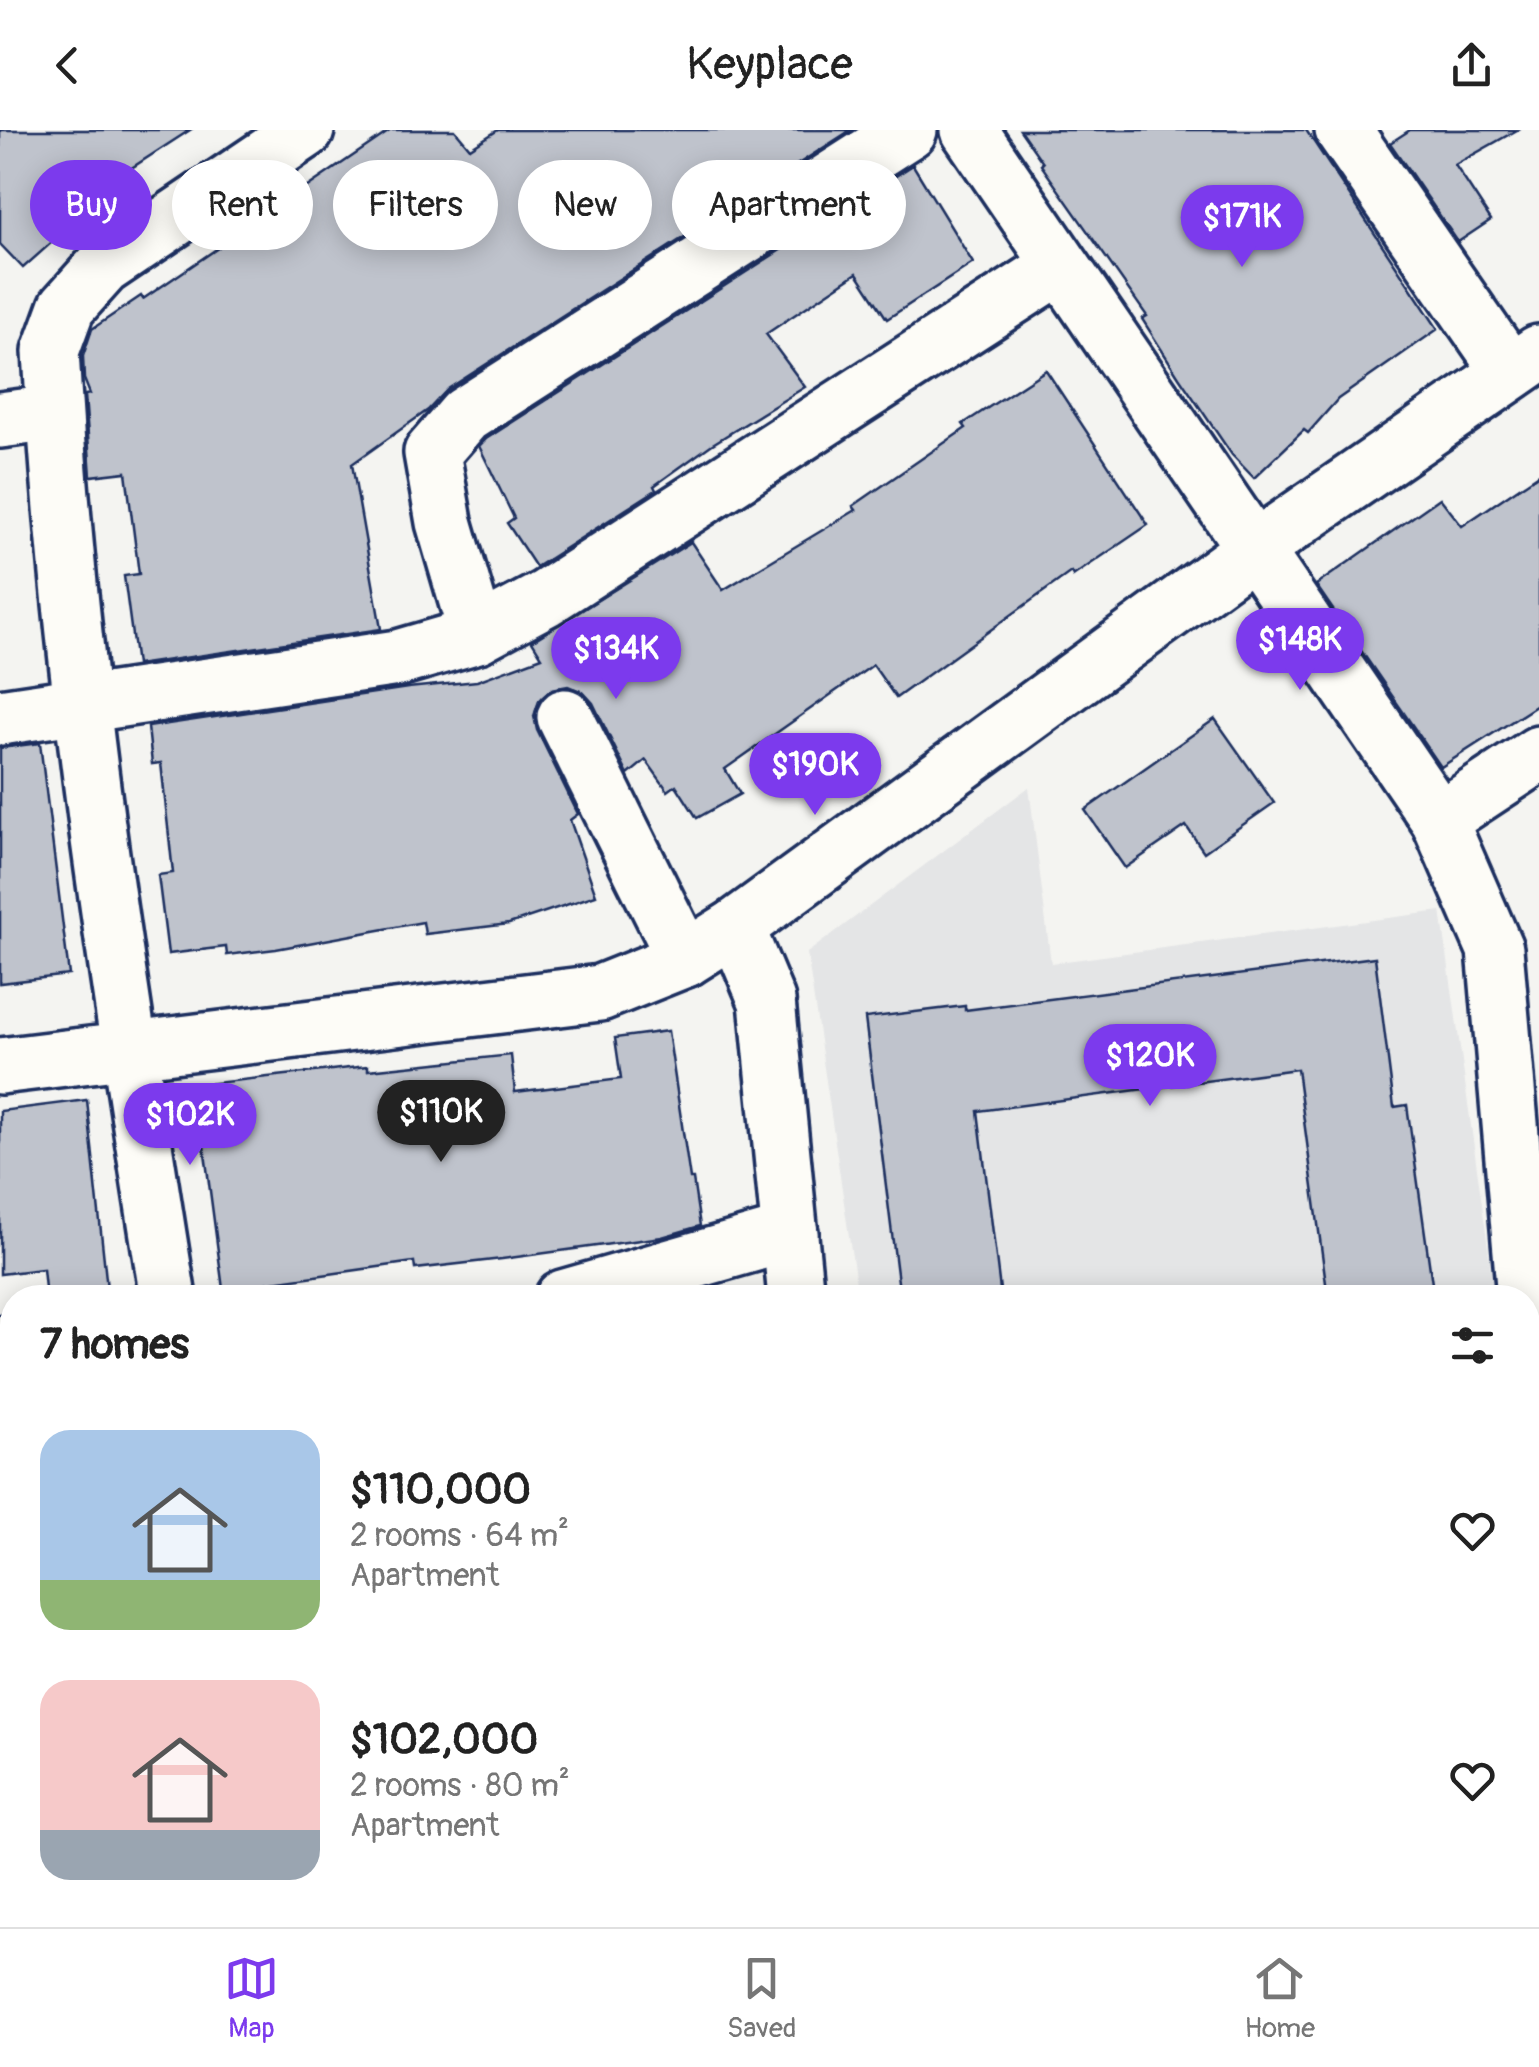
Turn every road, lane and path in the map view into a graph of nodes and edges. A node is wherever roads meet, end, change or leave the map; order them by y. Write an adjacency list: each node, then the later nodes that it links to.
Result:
1 (306, 130): 7 (street)
2 (909, 130): 10 (street)
3 (969, 130): 5 (street)
4 (1343, 130): 6 (street)
5 (1060, 266): 9 (street); 10 (street)
6 (1524, 362): 9 (street)
7 (54, 413): 8 (street); 11 (street)
8 (0, 420)
9 (1253, 550): 15 (street); 16 (street)
10 (477, 635): 11 (street)
11 (81, 706): 12 (street); 18 (street)
12 (0, 717)
13 (565, 717): 17 (street)
14 (1539, 754): 15 (street)
15 (1439, 820): 24 (street)
16 (736, 927): 17 (street); 20 (street)
17 (685, 959): 18 (street)
18 (129, 1052): 19 (street); 21 (street)
19 (0, 1066)
20 (790, 1233): 22 (street); 23 (street)
21 (166, 1285)
22 (608, 1285)
23 (795, 1285)
24 (1524, 1285)

